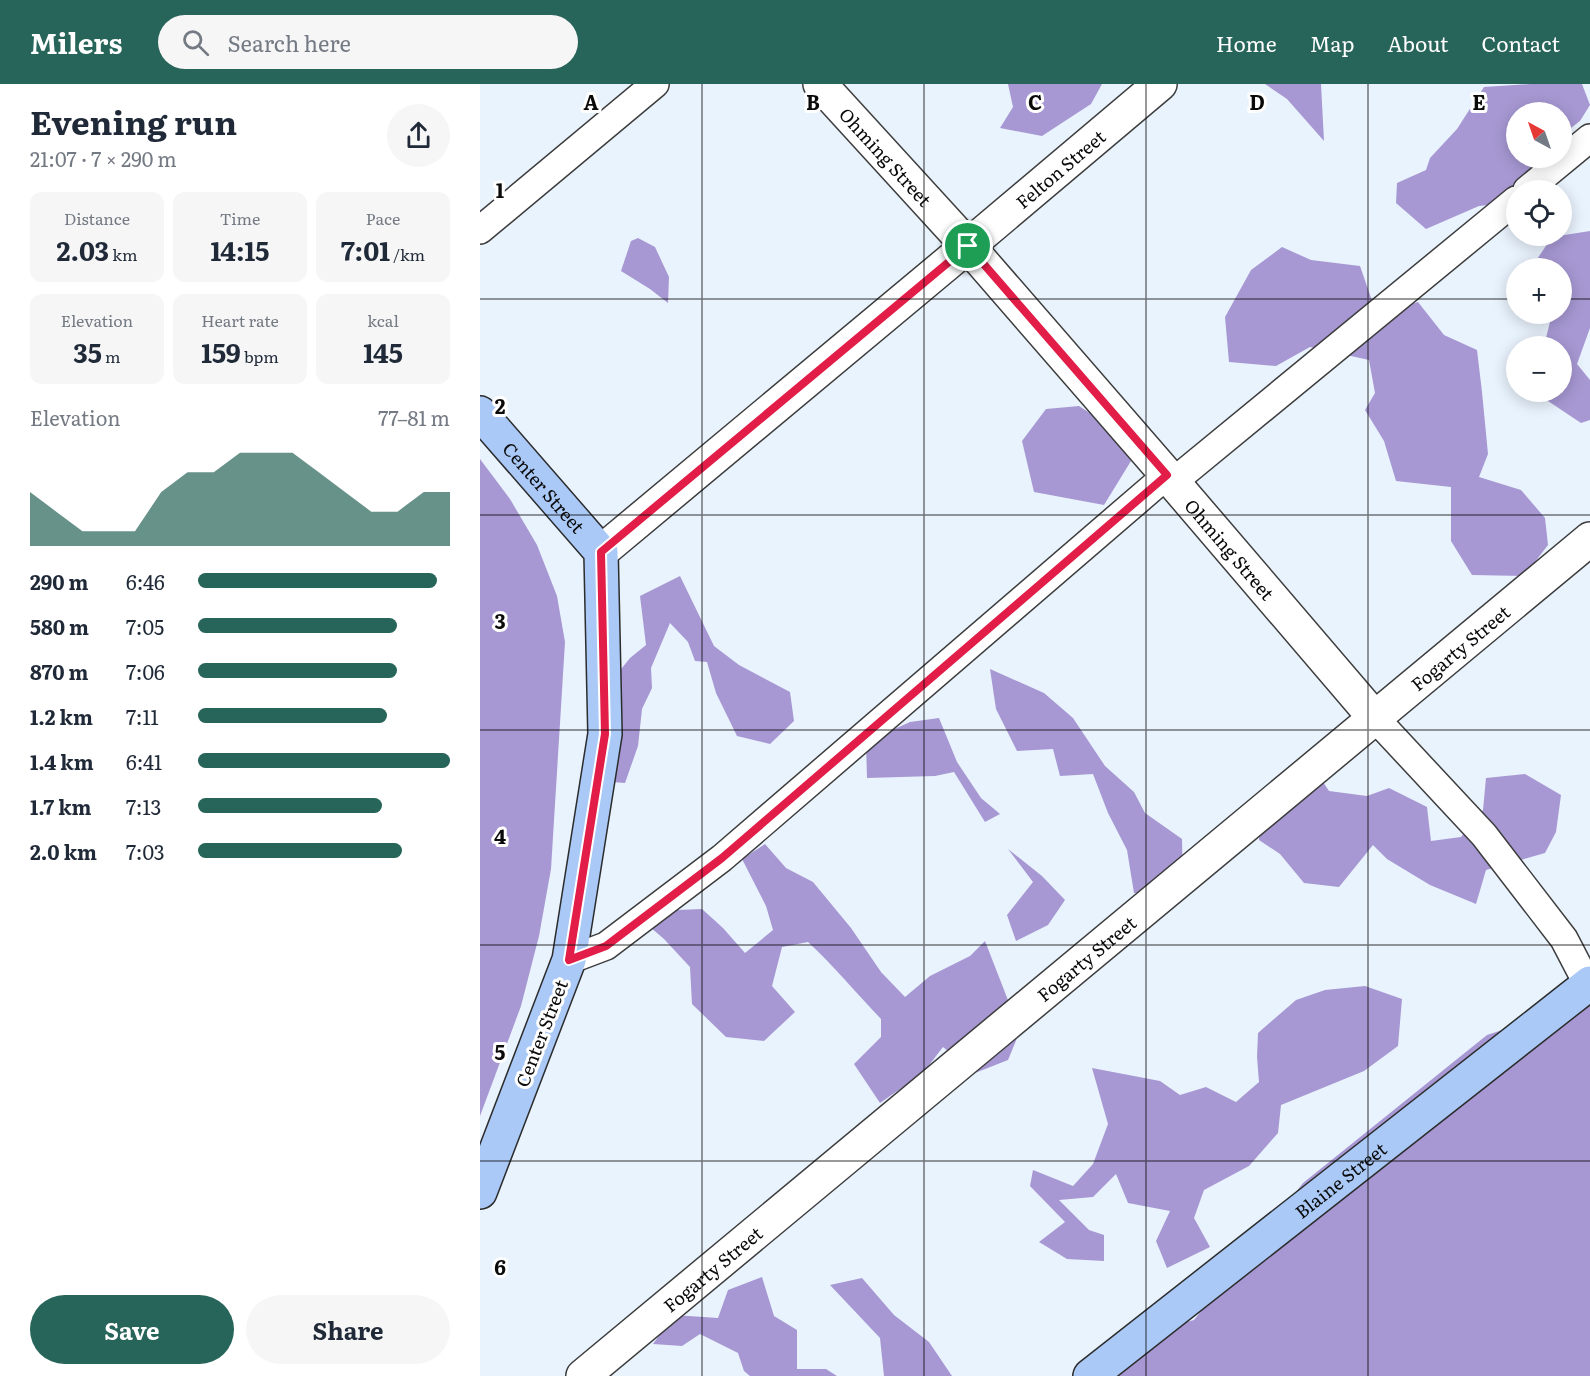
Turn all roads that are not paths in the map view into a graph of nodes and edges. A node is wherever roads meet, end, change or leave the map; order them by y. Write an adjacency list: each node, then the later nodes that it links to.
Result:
1 (655, 84): 7 (lane)
2 (820, 84): 8 (street, Ohming Street)
3 (1160, 84): 8 (street, Felton Street)
4 (1590, 138): 5 (lane)
5 (1539, 180)
6 (1506, 208): 10 (lane)
7 (480, 230)
8 (968, 246): 10 (street, Ohming Street); 12 (street, Felton Street)
9 (480, 413): 12 (street, Center Street)
10 (1170, 479): 13 (street, Ohming Street); 14 (lane)
11 (1590, 539): 13 (street, Fogarty Street)
12 (601, 552): 14 (street, Center Street)
13 (1374, 717): 15 (lane); 17 (street, Fogarty Street)
14 (569, 960): 16 (street, Center Street)
15 (1589, 984): 18 (street, Blaine Street)
16 (480, 1192)
17 (583, 1376)
18 (1090, 1376)

